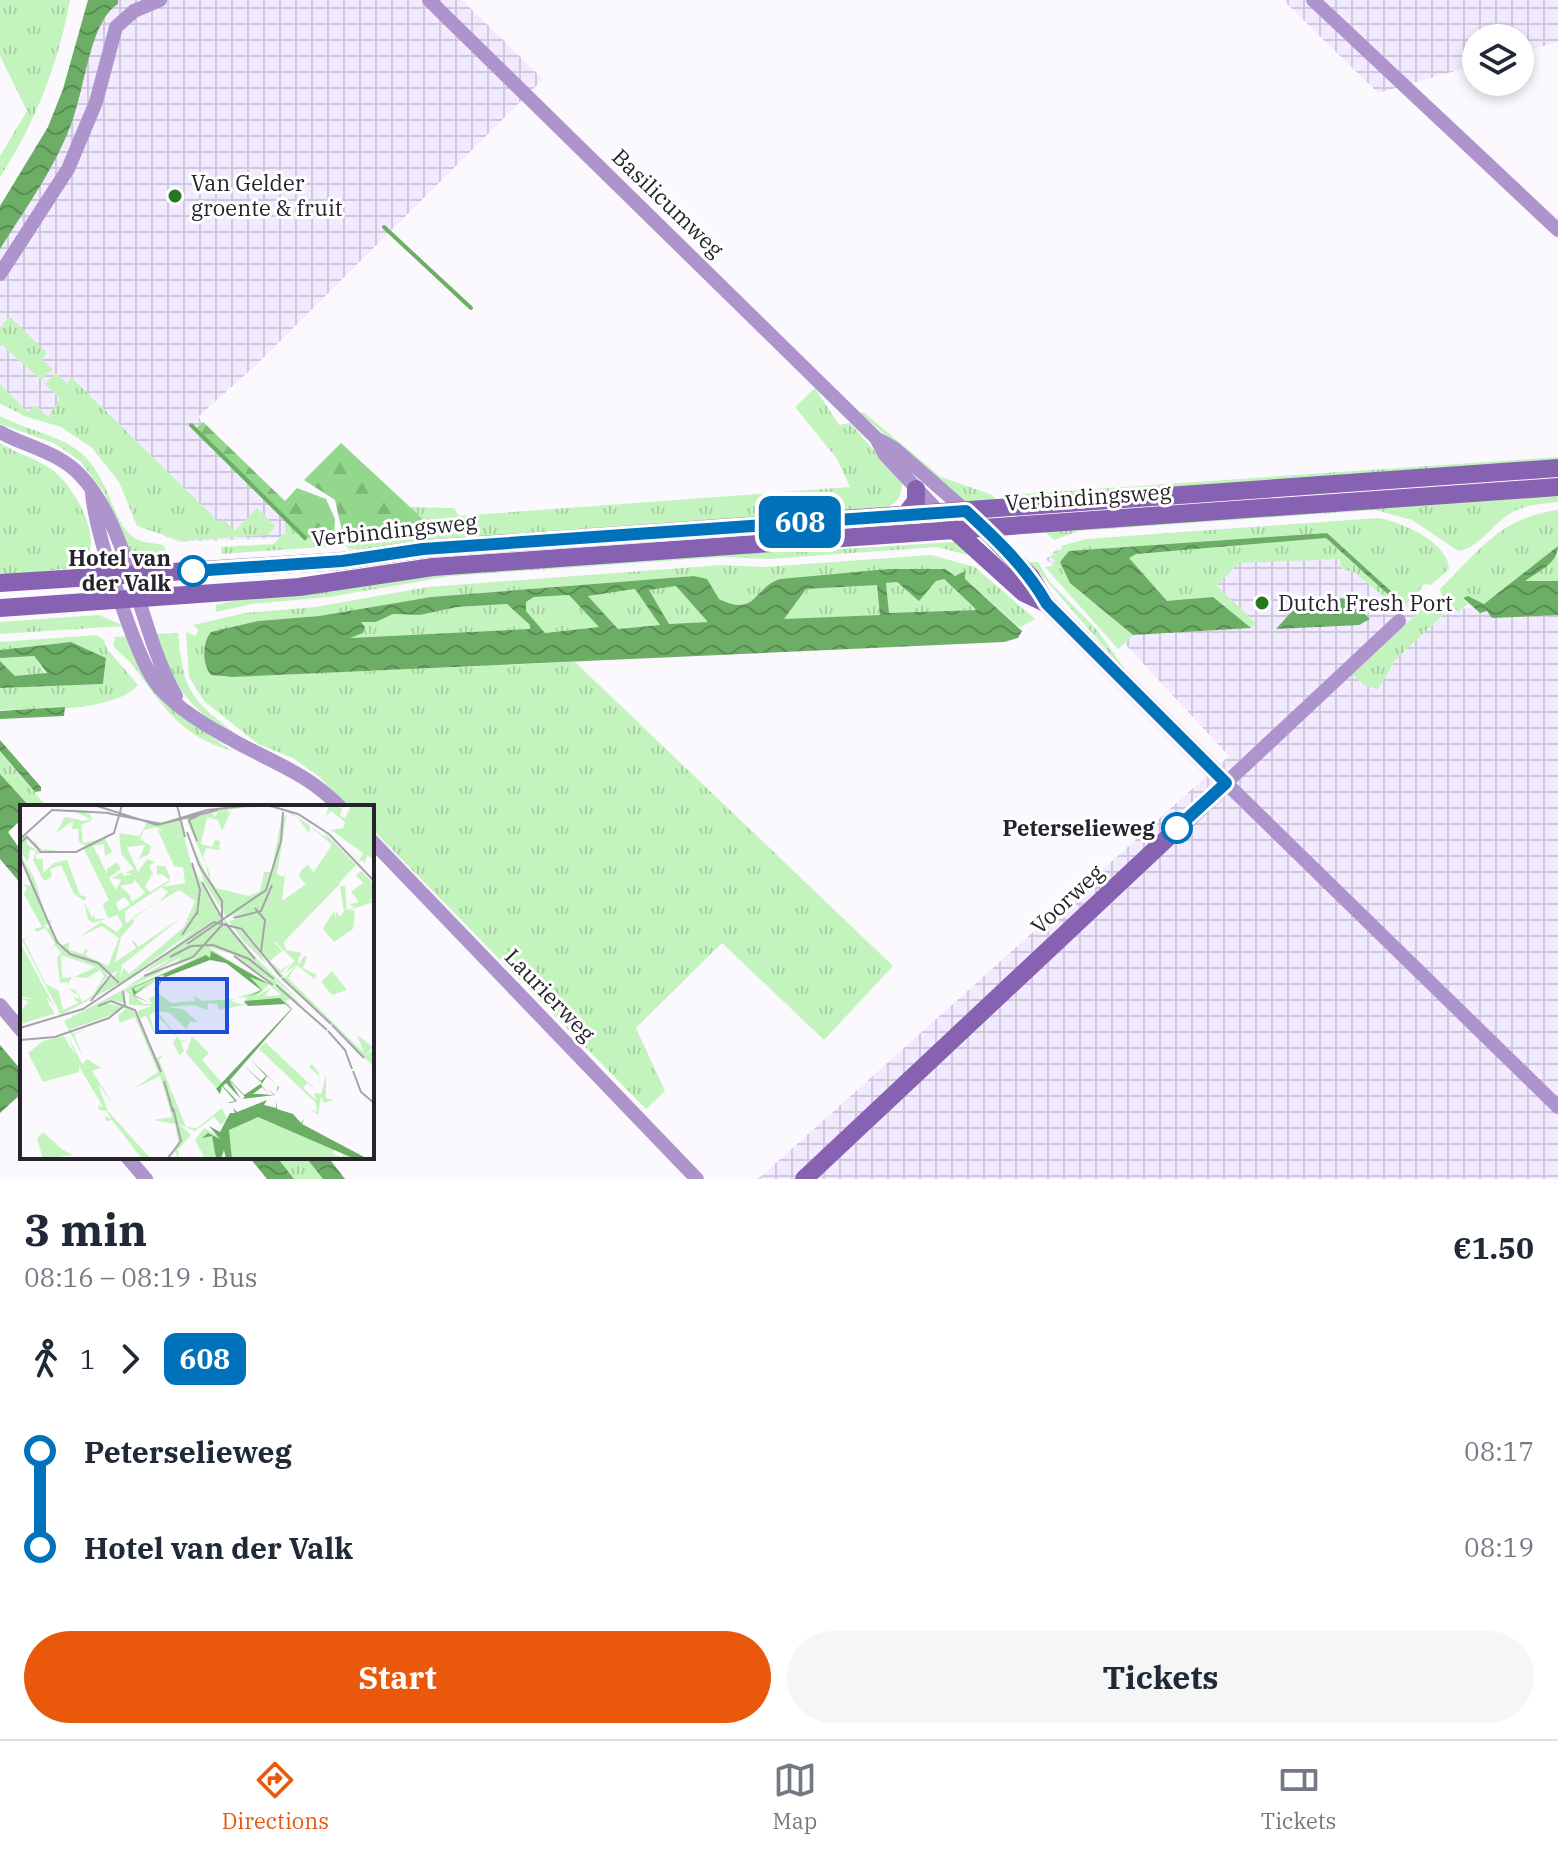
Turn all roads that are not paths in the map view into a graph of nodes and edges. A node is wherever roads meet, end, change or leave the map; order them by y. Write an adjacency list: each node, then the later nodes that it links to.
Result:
1 (160, 0): 5 (street)
2 (429, 0): 7 (street, Basilicumweg)
3 (1313, 0): 4 (street)
4 (1558, 230)
5 (0, 274)
6 (0, 432): 18 (street)
7 (876, 438): 10 (street, Basilicumweg); 11 (street, Basilicumweg)
8 (1558, 468): 11 (street, Verbindingsweg)
9 (1558, 487): 14 (street, Verbindingsweg)
10 (916, 489): 12 (street, Basilicumweg); 13 (street)
11 (966, 511): 12 (street, Verbindingsweg); 15 (street)
12 (939, 512): 13 (street, Verbindingsweg); 16 (street)
13 (906, 514): 18 (street, Verbindingsweg)
14 (1023, 525): 15 (street, Verbindingsweg); 17 (street)
15 (984, 528): 16 (street, Verbindingsweg); 17 (street)
16 (954, 530): 20 (street, Verbindingsweg); 21 (street)
17 (1013, 557): 21 (street)
18 (122, 574): 19 (street, Verbindingsweg); 20 (street)
19 (0, 583)
20 (130, 599): 22 (street, Verbindingsweg); 25 (street)
21 (1047, 604): 24 (street)
22 (0, 608)
23 (1399, 621): 24 (street, Voorweg)
24 (1226, 783): 29 (street); 33 (street, Voorweg)
25 (337, 805)
26 (374, 843): 32 (street, Laurierweg)
27 (0, 1005): 28 (street)
28 (20, 1029)
29 (1558, 1107)
30 (129, 1159): 31 (street)
31 (146, 1179)
32 (697, 1179)
33 (804, 1179)

